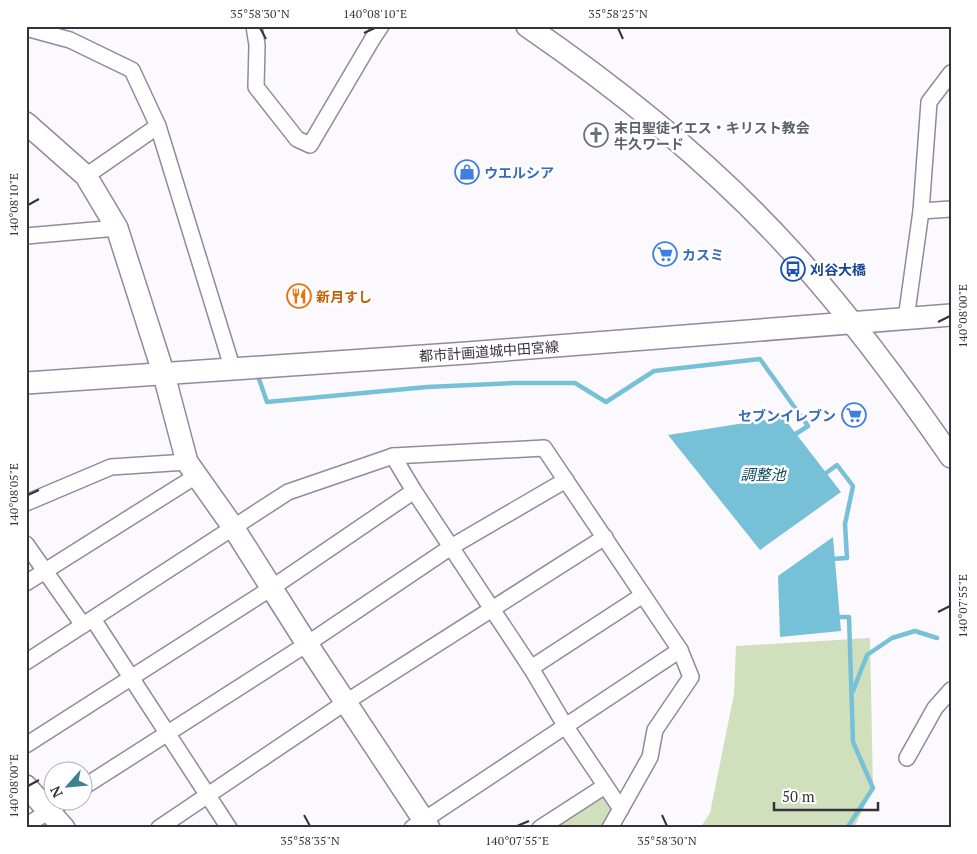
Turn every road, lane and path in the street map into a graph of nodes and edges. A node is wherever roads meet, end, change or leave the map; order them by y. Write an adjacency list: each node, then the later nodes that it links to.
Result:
1 (254, 26): 2 (street)
2 (381, 26)
3 (527, 26): 15 (street)
4 (26, 28): 7 (street)
5 (951, 73): 10 (street)
6 (26, 123): 8 (street)
7 (158, 126): 8 (street); 16 (street)
8 (86, 176): 11 (street)
9 (951, 209): 10 (street)
10 (921, 211): 14 (street)
11 (117, 228): 12 (street); 17 (street)
12 (26, 236)
13 (951, 315): 14 (street, 都市計画道城中田宮線)
14 (906, 319): 15 (street, 都市計画道城中田宮線)
15 (853, 322): 16 (street, 都市計画道城中田宮線); 20 (street)
16 (233, 370): 17 (street, 都市計画道城中田宮線)
17 (164, 375): 18 (street, 都市計画道城中田宮線); 21 (street)
18 (26, 384)
19 (393, 456): 22 (street); 23 (street); 25 (street)
20 (951, 457)
21 (191, 469): 24 (street); 25 (street); 29 (street)
22 (566, 480): 26 (street); 28 (street)
23 (414, 491): 28 (street); 31 (street)
24 (26, 503)
25 (233, 527): 31 (street); 34 (street)
26 (605, 537): 32 (street); 33 (street)
27 (26, 544): 29 (street)
28 (451, 547): 33 (street); 35 (street)
29 (45, 571): 30 (street); 34 (street)
30 (26, 583)
31 (272, 587): 35 (street); 39 (street)
32 (643, 595): 36 (street); 38 (street)
33 (492, 609): 38 (street); 41 (street)
34 (88, 622): 37 (street); 39 (street)
35 (307, 644): 41 (street); 43 (street)
36 (680, 650): 42 (street); 51 (street)
37 (26, 662)
38 (531, 668): 42 (street)
39 (132, 679): 43 (street); 44 (street)
40 (951, 690): 45 (street)
41 (346, 702): 49 (street); 54 (street)
42 (566, 727): 48 (street); 54 (street)
43 (167, 733): 46 (street); 49 (street)
44 (26, 745)
45 (907, 758)
46 (92, 782)
47 (26, 786): 50 (street)
48 (605, 786): 51 (street); 59 (street)
49 (208, 796): 57 (street); 58 (street)
50 (42, 797)
51 (621, 809): 60 (street)
52 (47, 812): 55 (street)
53 (58, 812): 56 (street)
54 (421, 825)
55 (26, 826)
56 (64, 828)
57 (159, 828)
58 (229, 828)
59 (540, 828)
60 (610, 828)

